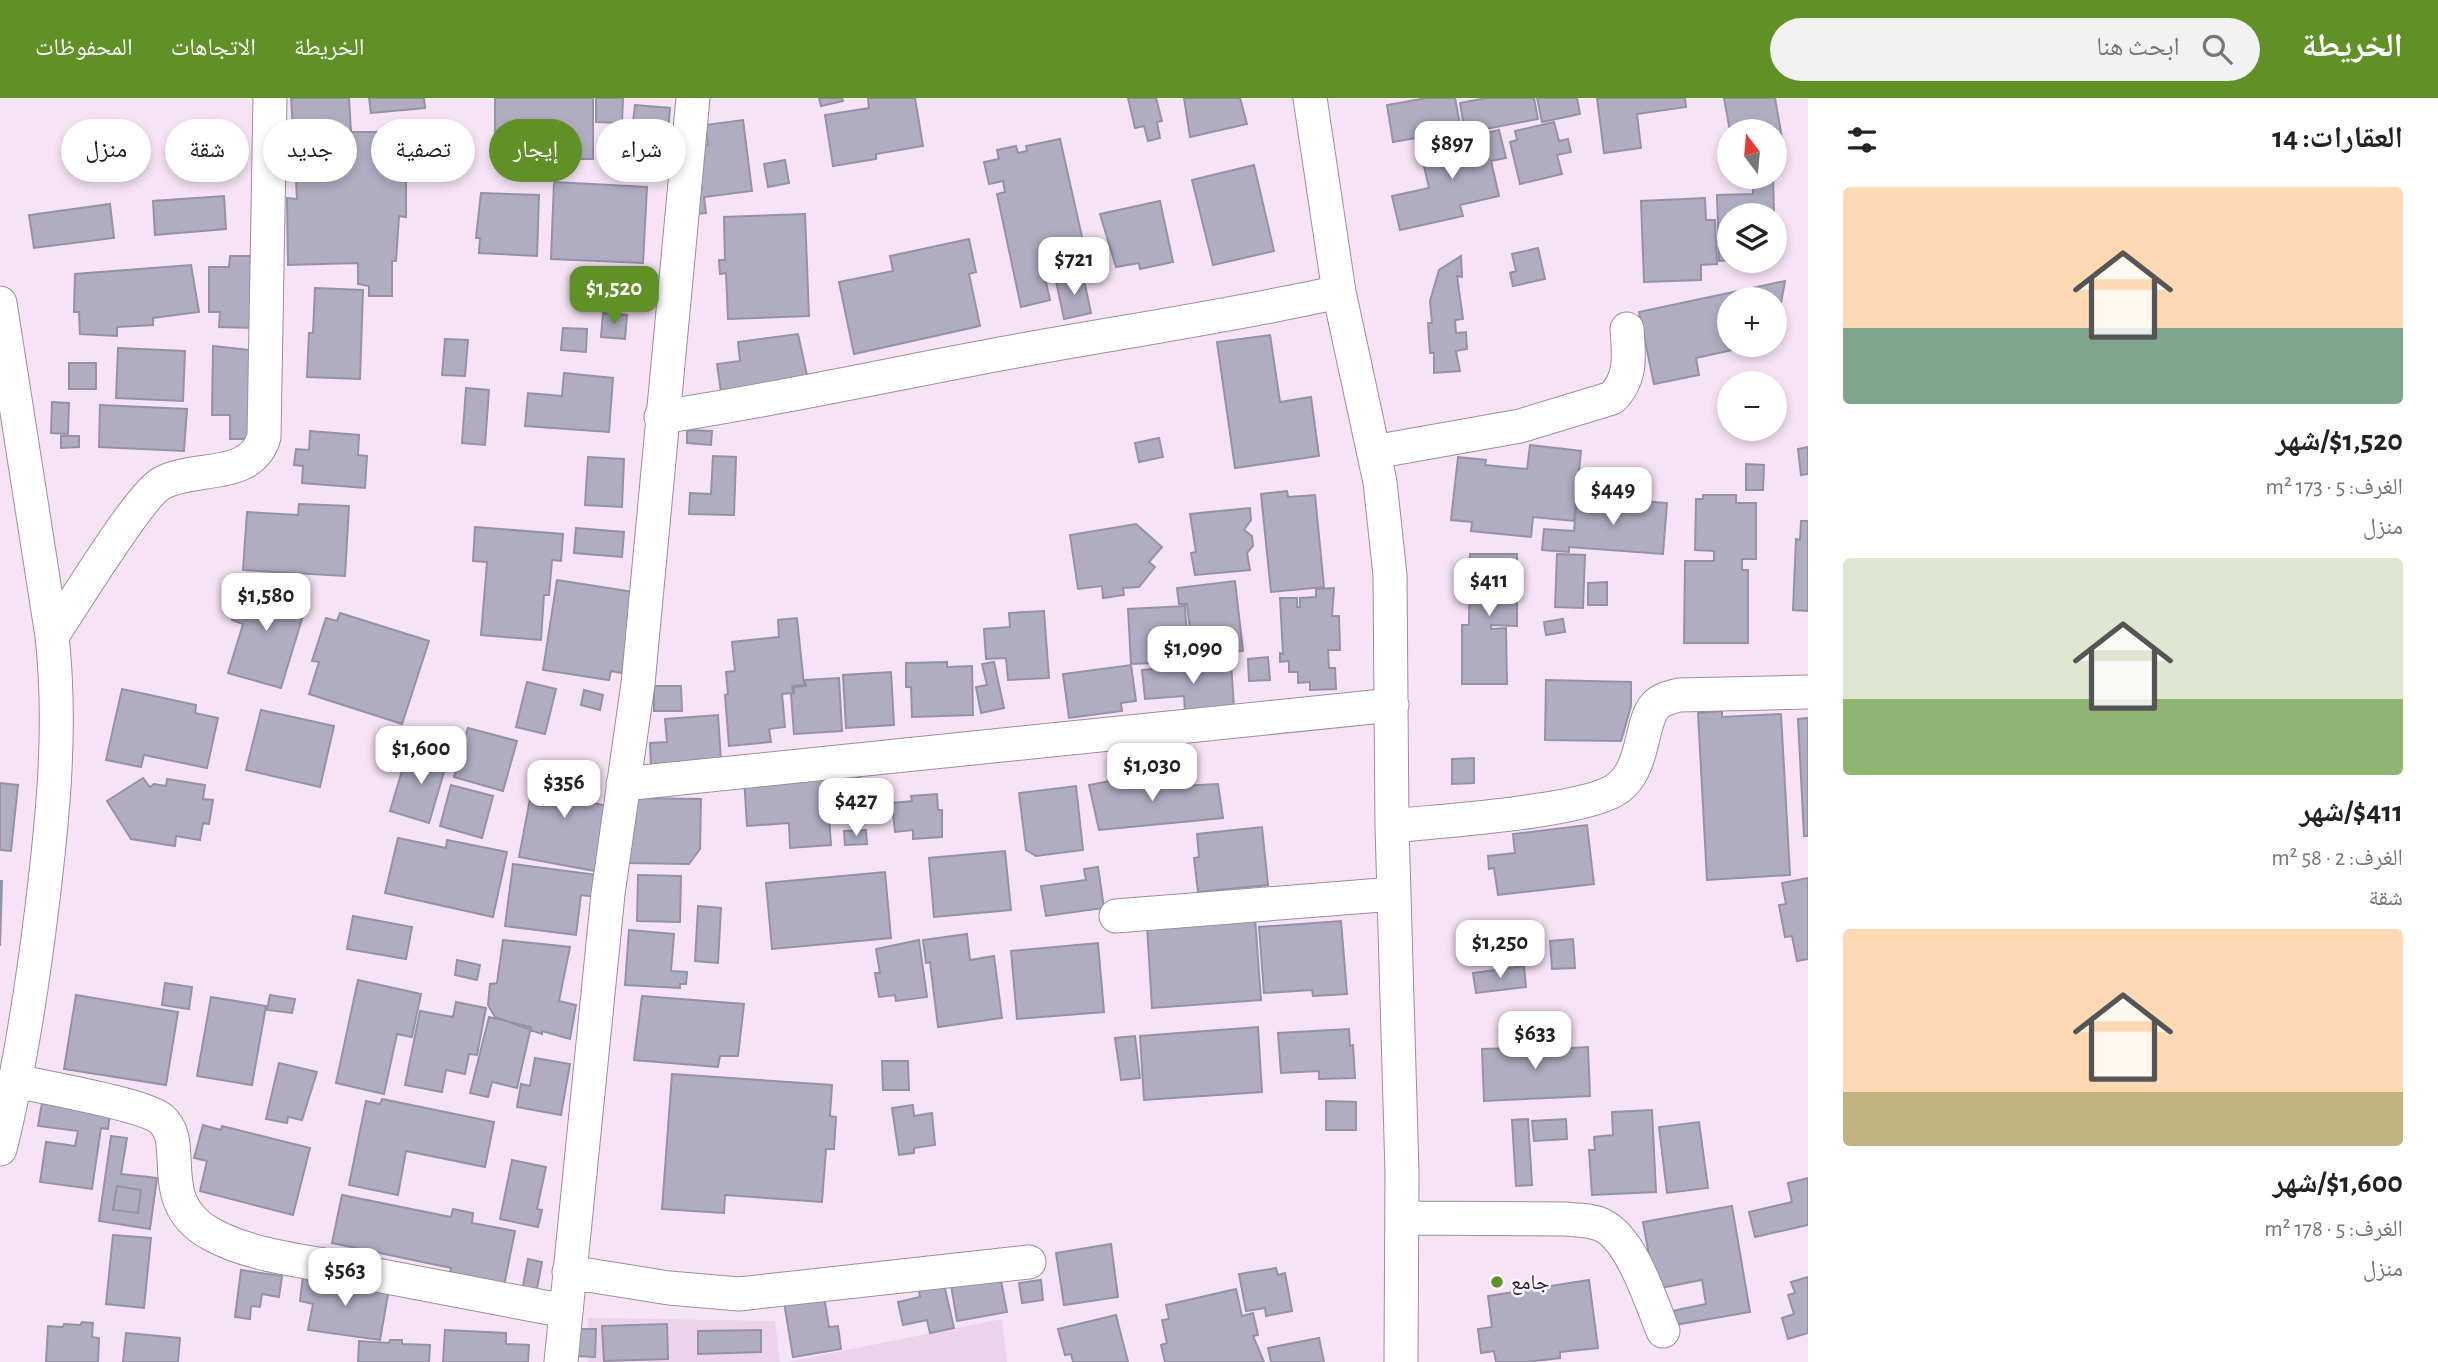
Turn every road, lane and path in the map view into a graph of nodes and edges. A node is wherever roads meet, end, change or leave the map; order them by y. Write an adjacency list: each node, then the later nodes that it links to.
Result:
1 (270, 98): 9 (street)
2 (693, 98): 7 (street)
3 (1310, 98): 4 (street)
4 (1339, 292): 7 (street); 8 (street)
5 (0, 303): 9 (street)
6 (1627, 329): 8 (street)
7 (661, 417): 12 (street)
8 (1374, 452): 11 (street)
9 (52, 636): 16 (street)
10 (1808, 692): 13 (street)
11 (1392, 705): 12 (street); 13 (street)
12 (623, 784): 21 (street)
13 (1392, 826): 14 (street)
14 (1394, 894): 15 (street); 19 (street)
15 (1116, 916)
16 (15, 1007): 17 (street)
17 (17, 1082): 18 (street); 22 (street)
18 (0, 1149)
19 (1402, 1218): 23 (street); 25 (street)
20 (1029, 1262): 21 (street)
21 (569, 1272): 22 (street)
22 (565, 1311): 24 (street)
23 (1663, 1331)
24 (561, 1362)
25 (1401, 1362)

